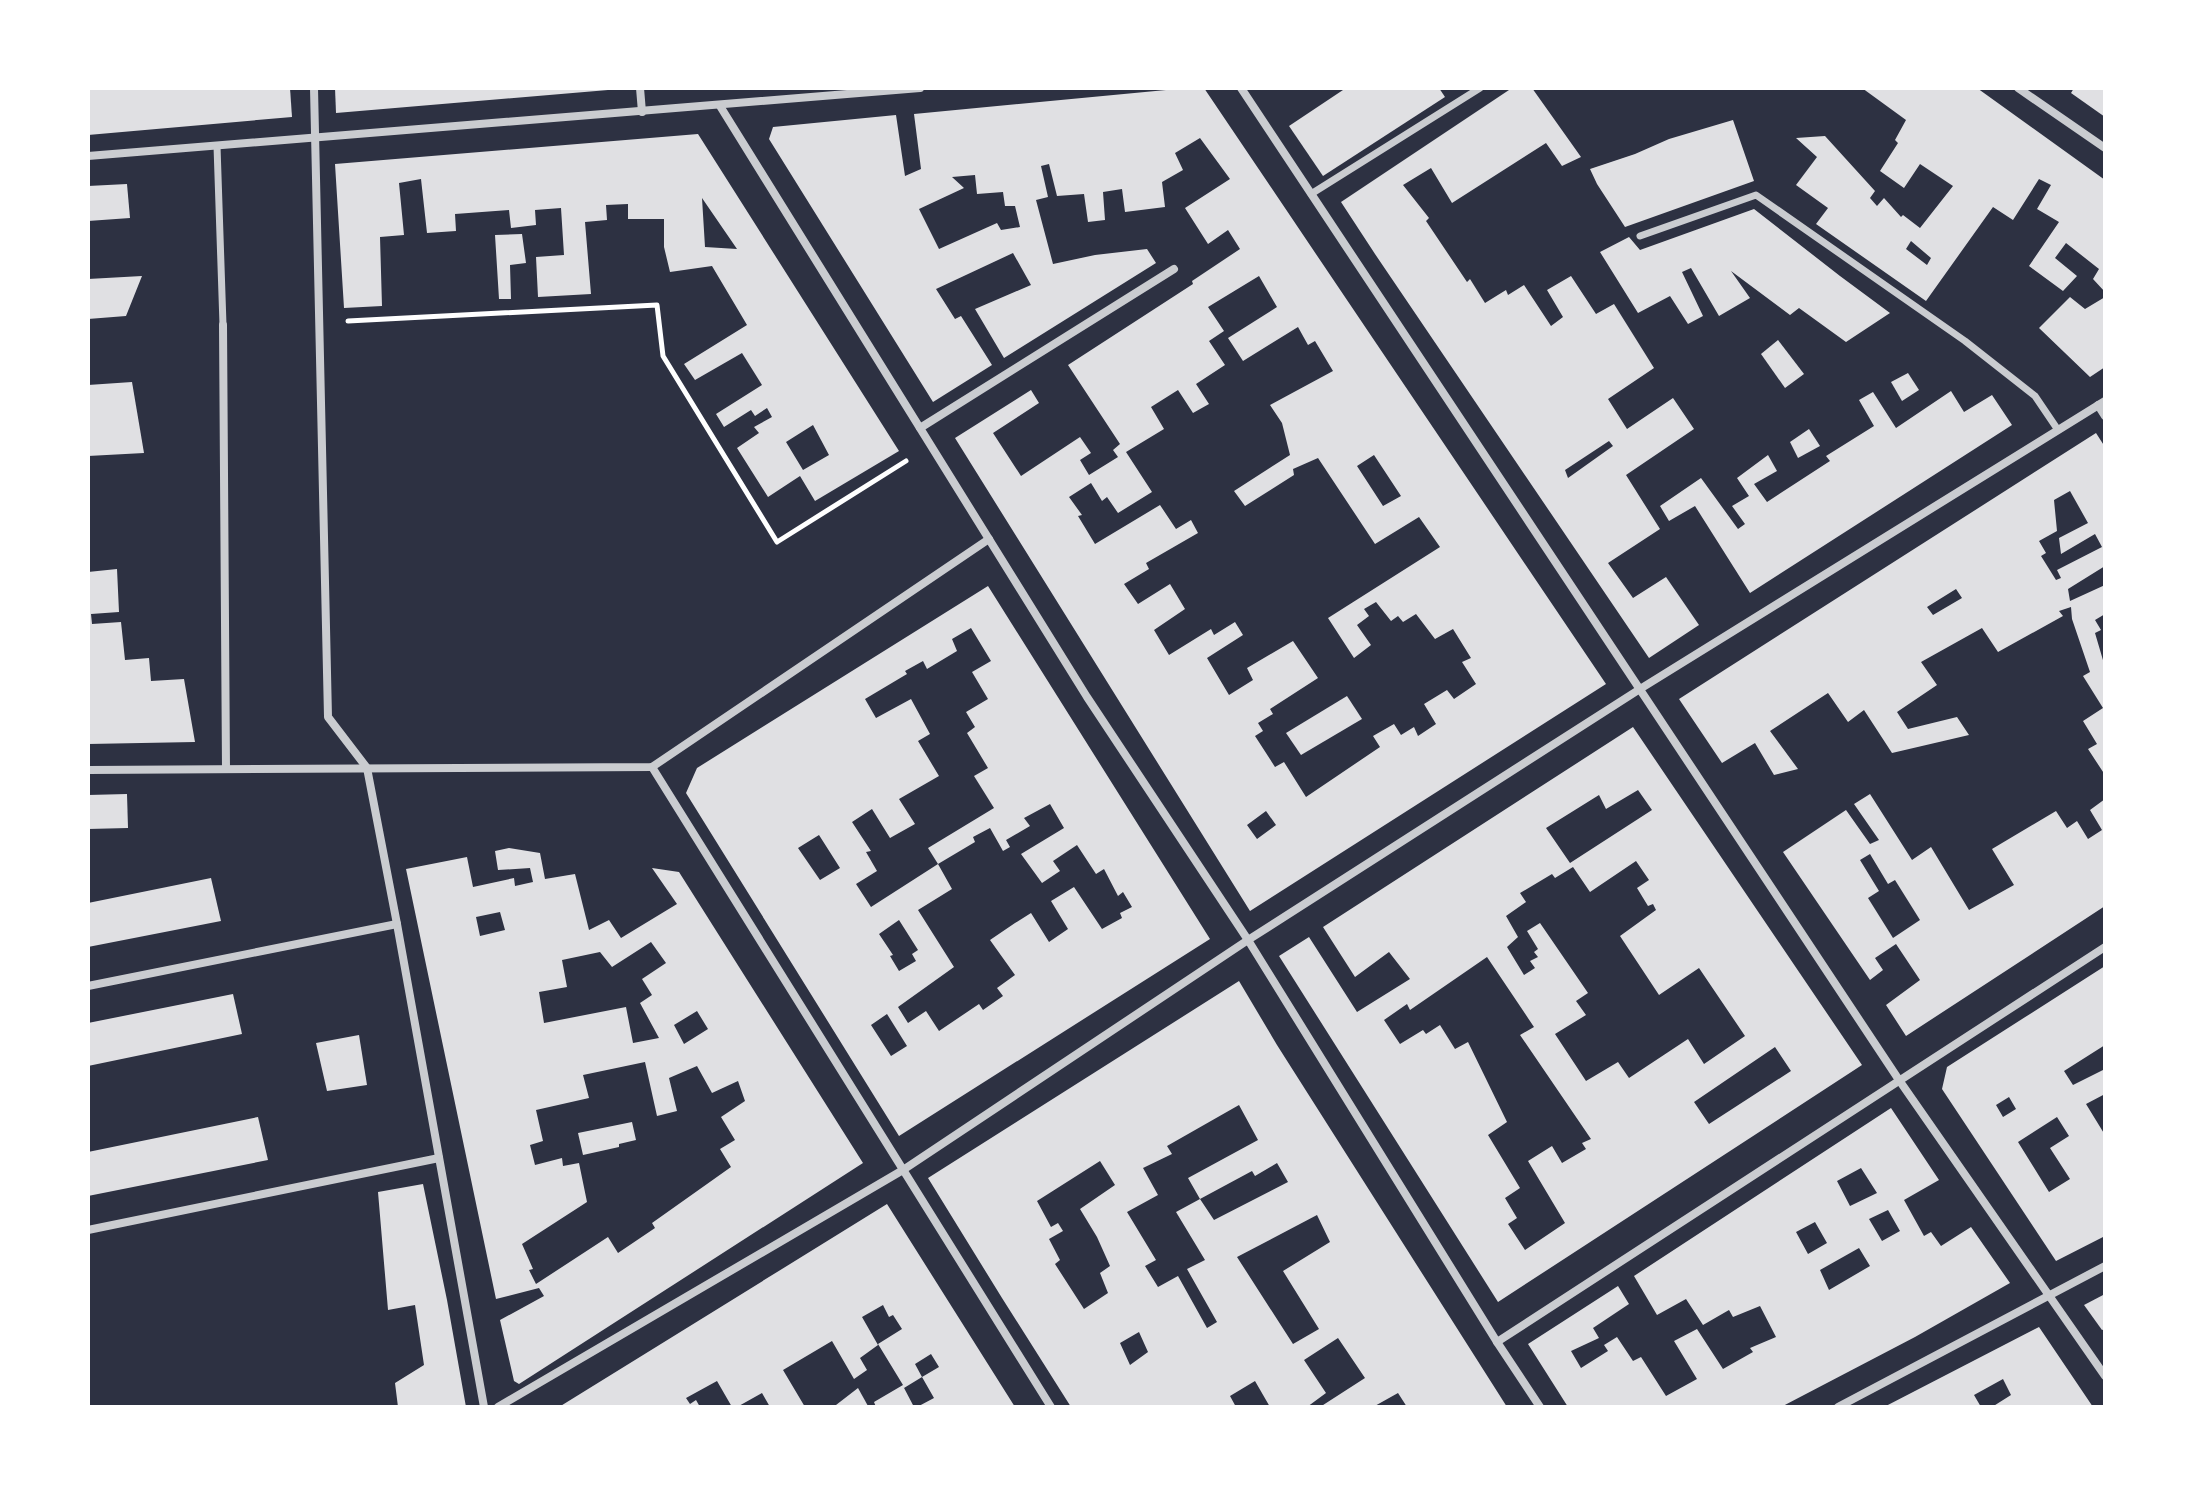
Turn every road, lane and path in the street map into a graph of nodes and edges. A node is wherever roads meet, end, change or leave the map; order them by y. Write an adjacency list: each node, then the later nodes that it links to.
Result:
1 (314, 88): 9 (street)
2 (640, 88): 8 (street)
3 (920, 88): 7 (street)
4 (1241, 88): 13 (street)
5 (1480, 88): 13 (street)
6 (2018, 88): 11 (street)
7 (720, 106): 8 (street); 20 (street)
8 (642, 112): 9 (street)
9 (316, 138): 10 (street); 16 (street)
10 (217, 146): 12 (street); 17 (street)
11 (2105, 148)
12 (88, 156)
13 (1311, 194): 24 (street)
14 (1640, 236): 21 (street)
15 (1174, 269): 20 (street)
16 (320, 322): 22 (path); 26 (street)
17 (223, 325): 27 (street)
18 (2102, 403): 19 (street); 21 (street)
19 (2105, 416)
20 (920, 428): 22 (street)
21 (2058, 430): 24 (street)
22 (931, 446): 23 (street)
23 (989, 539): 25 (street); 30 (street)
24 (1640, 689): 30 (street); 33 (street)
25 (652, 767): 26 (street); 35 (street)
26 (367, 768): 27 (street); 29 (street)
27 (226, 769): 28 (street)
28 (88, 770)
29 (397, 924): 32 (street); 34 (street)
30 (1248, 940): 35 (street); 39 (street)
31 (2105, 947): 33 (street)
32 (88, 986)
33 (1899, 1080): 38 (street); 39 (street)
34 (439, 1158): 36 (street); 41 (street)
35 (903, 1170): 42 (street); 43 (street)
36 (88, 1230)
37 (2105, 1266): 38 (street)
38 (2050, 1295): 40 (street); 45 (street)
39 (1497, 1342): 44 (street)
40 (2105, 1376)
41 (484, 1407)
42 (498, 1407)
43 (1051, 1407)
44 (1540, 1407)
45 (1838, 1407)

